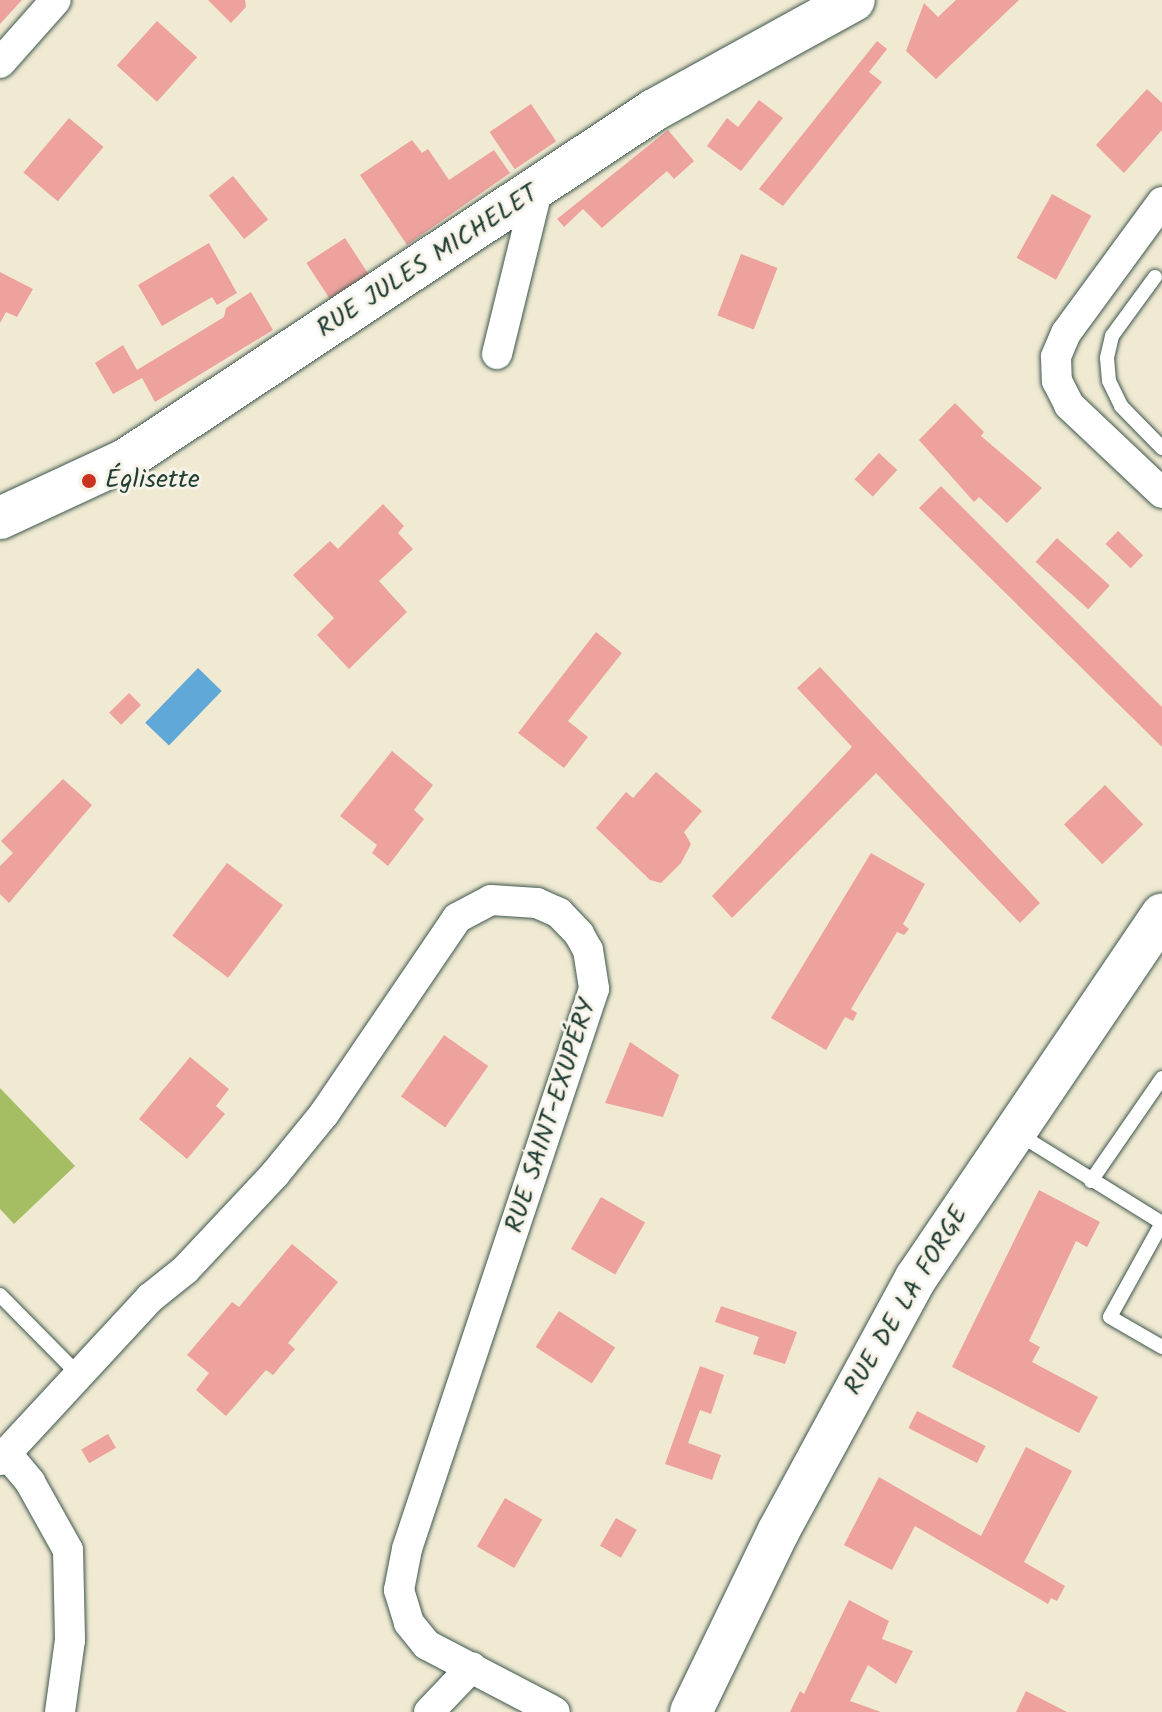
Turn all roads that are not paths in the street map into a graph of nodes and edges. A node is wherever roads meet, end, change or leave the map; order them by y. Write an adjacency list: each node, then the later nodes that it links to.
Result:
1 (56, 0): 3 (street)
2 (854, 0): 4 (main road, RUE JULES MICHELET)
3 (0, 63)
4 (537, 191): 7 (street); 10 (main road, RUE JULES MICHELET)
5 (1162, 202): 9 (street)
6 (1155, 277): 8 (lane)
7 (497, 354)
8 (1162, 448)
9 (1162, 493)
10 (0, 518)
11 (1162, 914): 13 (main road, RUE DE LA FORGE)
12 (1162, 1078): 14 (lane)
13 (1013, 1131): 14 (lane); 24 (main road, RUE DE LA FORGE)
14 (1091, 1181): 15 (lane)
15 (1162, 1223): 17 (lane)
16 (0, 1295): 18 (lane)
17 (1162, 1347)
18 (79, 1375): 19 (street, RUE SAINT-EXUPÉRY); 20 (street, RUE SAINT-EXUPÉRY)
19 (3, 1457): 21 (street)
20 (472, 1667): 22 (street); 23 (street, RUE SAINT-EXUPÉRY)
21 (60, 1712)
22 (429, 1712)
23 (555, 1712)
24 (691, 1712)

